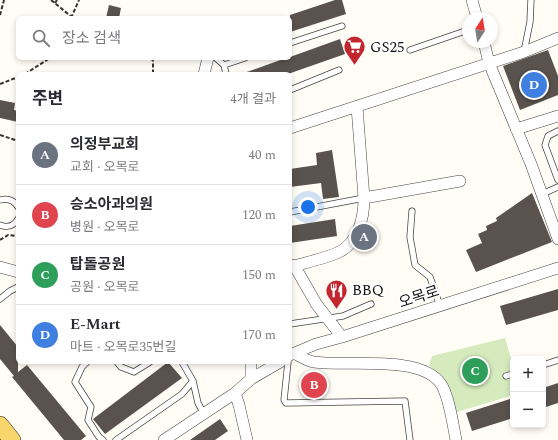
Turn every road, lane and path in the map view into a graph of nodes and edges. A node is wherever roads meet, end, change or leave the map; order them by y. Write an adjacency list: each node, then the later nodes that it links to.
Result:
1 (4, 0): 9 (path)
2 (50, 0): 7 (path)
3 (57, 0): 7 (path)
4 (80, 0): 11 (path)
5 (472, 0): 8 (street)
6 (531, 0): 18 (lane)
7 (55, 3): 10 (path)
8 (475, 12)
9 (0, 15)
10 (71, 16)
11 (72, 16)
12 (342, 26): 15 (lane)
13 (462, 32): 17 (lane)
14 (558, 38): 18 (street)
15 (292, 42)
16 (485, 48): 24 (street)
17 (410, 50)
18 (524, 52): 24 (street)
19 (47, 60): 27 (path)
20 (152, 60): 28 (path)
21 (208, 60): 29 (street)
22 (218, 60): 25 (lane)
23 (239, 60): 25 (lane)
24 (489, 63): 34 (street); 37 (street)
25 (224, 65): 30 (lane)
26 (339, 70): 33 (lane)
27 (29, 72)
28 (153, 72)
29 (204, 72)
30 (226, 72)
31 (16, 78): 32 (path)
32 (0, 84)
33 (292, 89)
34 (357, 107): 36 (street); 45 (street)
35 (558, 116): 37 (street)
36 (292, 127)
37 (516, 129): 44 (street)
38 (558, 131): 42 (lane)
39 (0, 134): 40 (path)
40 (16, 140)
41 (460, 180): 45 (street)
42 (558, 180)
43 (558, 187): 44 (lane)
44 (542, 194): 53 (street)
45 (364, 198): 49 (lane); 55 (street)
46 (0, 200): 47 (lane)
47 (16, 205)
48 (412, 211): 62 (lane)
49 (292, 212)
50 (16, 221): 51 (lane)
51 (0, 225)
52 (16, 236): 54 (path)
53 (558, 239)
54 (0, 240)
55 (292, 266): 63 (street)
56 (0, 267): 58 (street)
57 (558, 268): 62 (street, 오목로)
58 (16, 271)
59 (16, 288): 60 (lane)
60 (0, 299)
61 (371, 304): 63 (lane)
62 (440, 306): 65 (street, 오목로)
63 (328, 319): 64 (lane); 65 (street)
64 (292, 324)
65 (342, 337): 66 (street, 오목로)
66 (292, 356)
67 (292, 357): 90 (street)
68 (558, 360): 76 (lane)
69 (80, 364): 85 (lane)
70 (119, 364): 71 (lane)
71 (147, 364)
72 (183, 364): 80 (lane)
73 (251, 364): 79 (street)
74 (277, 364): 79 (street)
75 (290, 364): 89 (lane)
76 (546, 364)
77 (510, 375): 78 (lane)
78 (506, 376)
79 (251, 379): 81 (street)
80 (193, 381): 82 (lane); 86 (lane)
81 (235, 393): 82 (street); 88 (street)
82 (204, 414): 87 (street)
83 (0, 425): 84 (main road)
84 (12, 440)
85 (103, 440)
86 (116, 440)
87 (164, 440)
88 (247, 440)
89 (410, 440)
90 (456, 440)

